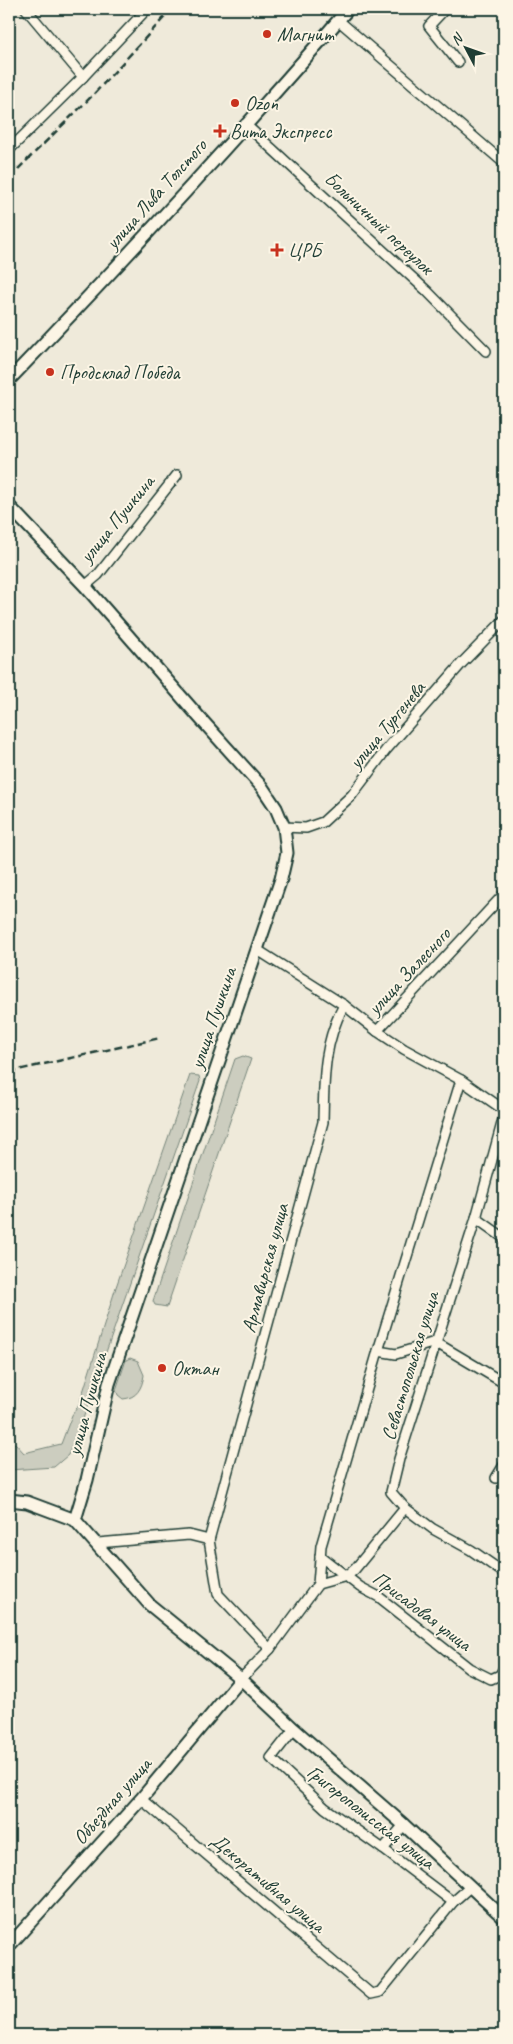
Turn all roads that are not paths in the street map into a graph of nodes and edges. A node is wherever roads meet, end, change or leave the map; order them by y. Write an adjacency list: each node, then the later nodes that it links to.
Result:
1 (26, 9): 7 (street)
2 (148, 9): 7 (street)
3 (348, 9): 5 (main road, улица Льва Толстого)
4 (445, 9): 6 (street)
5 (338, 20): 8 (main road, улица Льва Толстого); 10 (street)
6 (458, 62)
7 (83, 77): 9 (street)
8 (245, 124): 11 (street, Больничный переулок); 12 (main road, улица Льва Толстого)
9 (9, 150)
10 (504, 163)
11 (486, 352)
12 (9, 380)
13 (177, 475): 15 (street, улица Пушкина)
14 (9, 506): 15 (main road, улица Пушкина)
15 (85, 586): 17 (main road, улица Пушкина)
16 (504, 620): 17 (street, улица Тургенева)
17 (284, 827): 19 (main road, улица Пушкина)
18 (504, 894): 21 (street, улица Залесного)
19 (256, 949): 20 (street, улица Залесного); 34 (main road, улица Пушкина)
20 (344, 1005): 21 (street, улица Залесного); 35 (street, Армавирская улица)
21 (377, 1031): 22 (street)
22 (461, 1080): 23 (street); 28 (street, Севастопольская улица)
23 (504, 1110)
24 (504, 1116): 25 (street, Севастопольская улица)
25 (476, 1218): 26 (street); 27 (street, Севастопольская улица)
26 (504, 1238)
27 (435, 1342): 28 (street); 29 (street); 33 (street, Севастопольская улица)
28 (378, 1351): 37 (street, Севастопольская улица)
29 (504, 1383)
30 (504, 1465): 31 (street)
31 (496, 1478)
32 (9, 1500): 34 (main road)
33 (405, 1508): 38 (street); 39 (street)
34 (75, 1520): 36 (main road)
35 (209, 1540): 36 (street); 41 (street, Армавирская улица)
36 (98, 1543): 43 (main road)
37 (320, 1556): 39 (street, Присадовая улица); 40 (street, Севастопольская улица)
38 (504, 1574)
39 (346, 1576): 40 (street); 42 (street, Присадовая улица)
40 (318, 1584): 41 (street)
41 (270, 1649): 43 (street)
42 (504, 1668)
43 (242, 1678): 44 (main road); 45 (main road, Объездная улица)
44 (294, 1729): 46 (main road); 47 (street, Григорополисская улица)
45 (140, 1799): 49 (street, Декоративная улица); 51 (main road, Объездная улица)
46 (404, 1825): 47 (street); 48 (main road)
47 (384, 1849): 49 (street, Григорополисская улица)
48 (470, 1887): 49 (street); 50 (main road)
49 (453, 1902)
50 (504, 1918)
51 (9, 1946)

